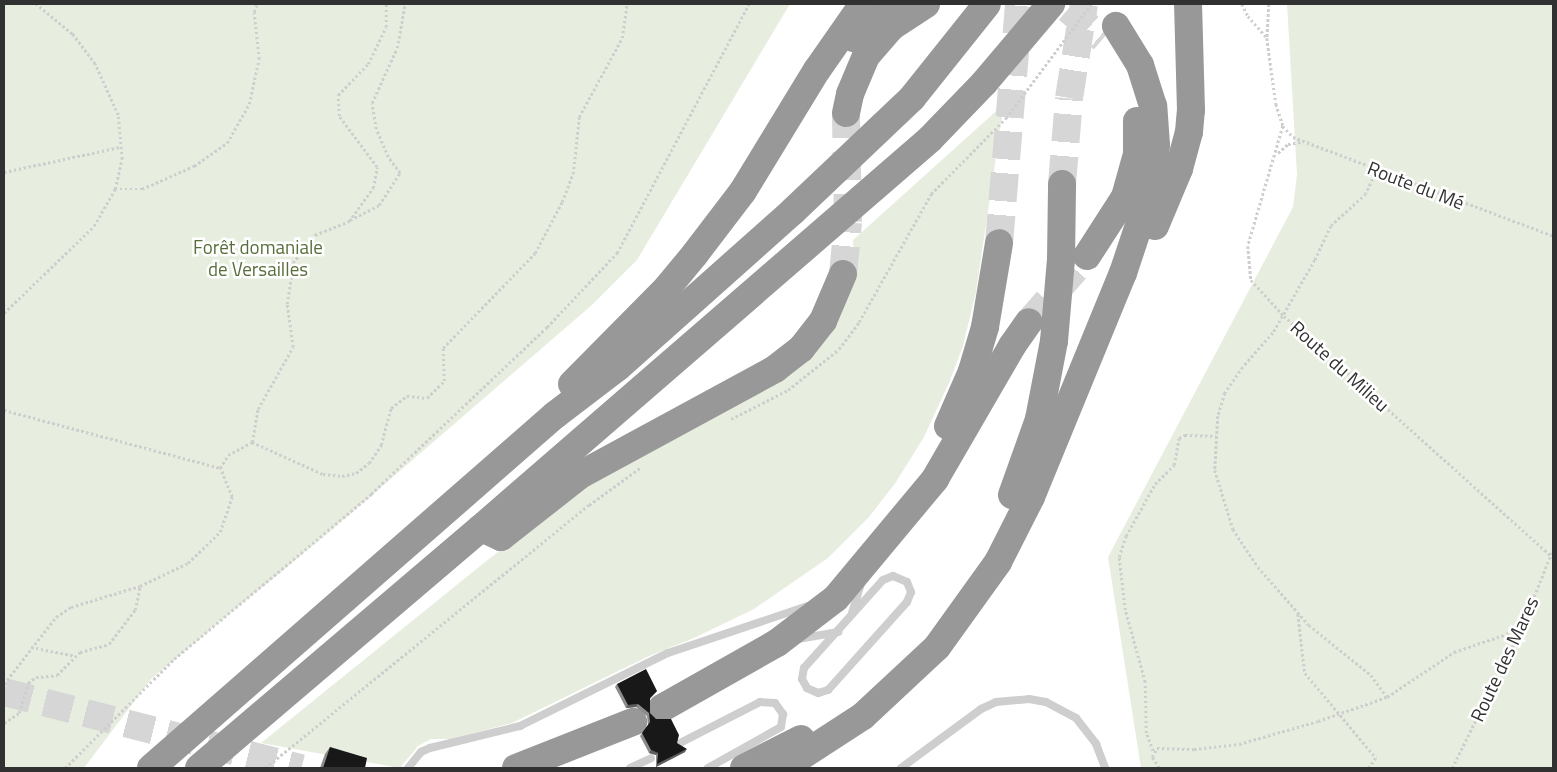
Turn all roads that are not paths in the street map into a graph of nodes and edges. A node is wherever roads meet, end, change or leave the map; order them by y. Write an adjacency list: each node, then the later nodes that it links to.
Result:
1 (863, 4): 9 (highway)
2 (891, 4): 9 (highway)
3 (926, 4): 7 (highway)
4 (987, 4): 14 (highway)
5 (1051, 4): 16 (highway)
6 (1188, 4): 15 (highway)
7 (846, 113)
8 (1062, 184): 34 (highway)
9 (743, 191): 14 (highway)
10 (999, 243): 17 (highway)
11 (1087, 256): 15 (highway)
12 (843, 274): 16 (highway)
13 (1029, 322): 17 (highway)
14 (555, 415): 24 (highway)
15 (1065, 418): 26 (highway)
16 (482, 528): 29 (highway)
17 (872, 556): 18 (highway)
18 (844, 607): 19 (lane); 19 (lane); 20 (highway); 30 (lane)
19 (838, 632): 20 (lane)
20 (777, 643): 21 (highway)
21 (662, 708)
22 (633, 722): 31 (highway)
23 (680, 743): 33 (lane)
24 (177, 747): 27 (highway); 28 (highway)
25 (652, 758): 32 (lane)
26 (800, 762)
27 (132, 768)
28 (151, 768)
29 (199, 768)
30 (408, 768)
31 (516, 768)
32 (630, 768)
33 (708, 768)
34 (744, 768)
35 (901, 768): 36 (lane)
36 (1105, 768)

